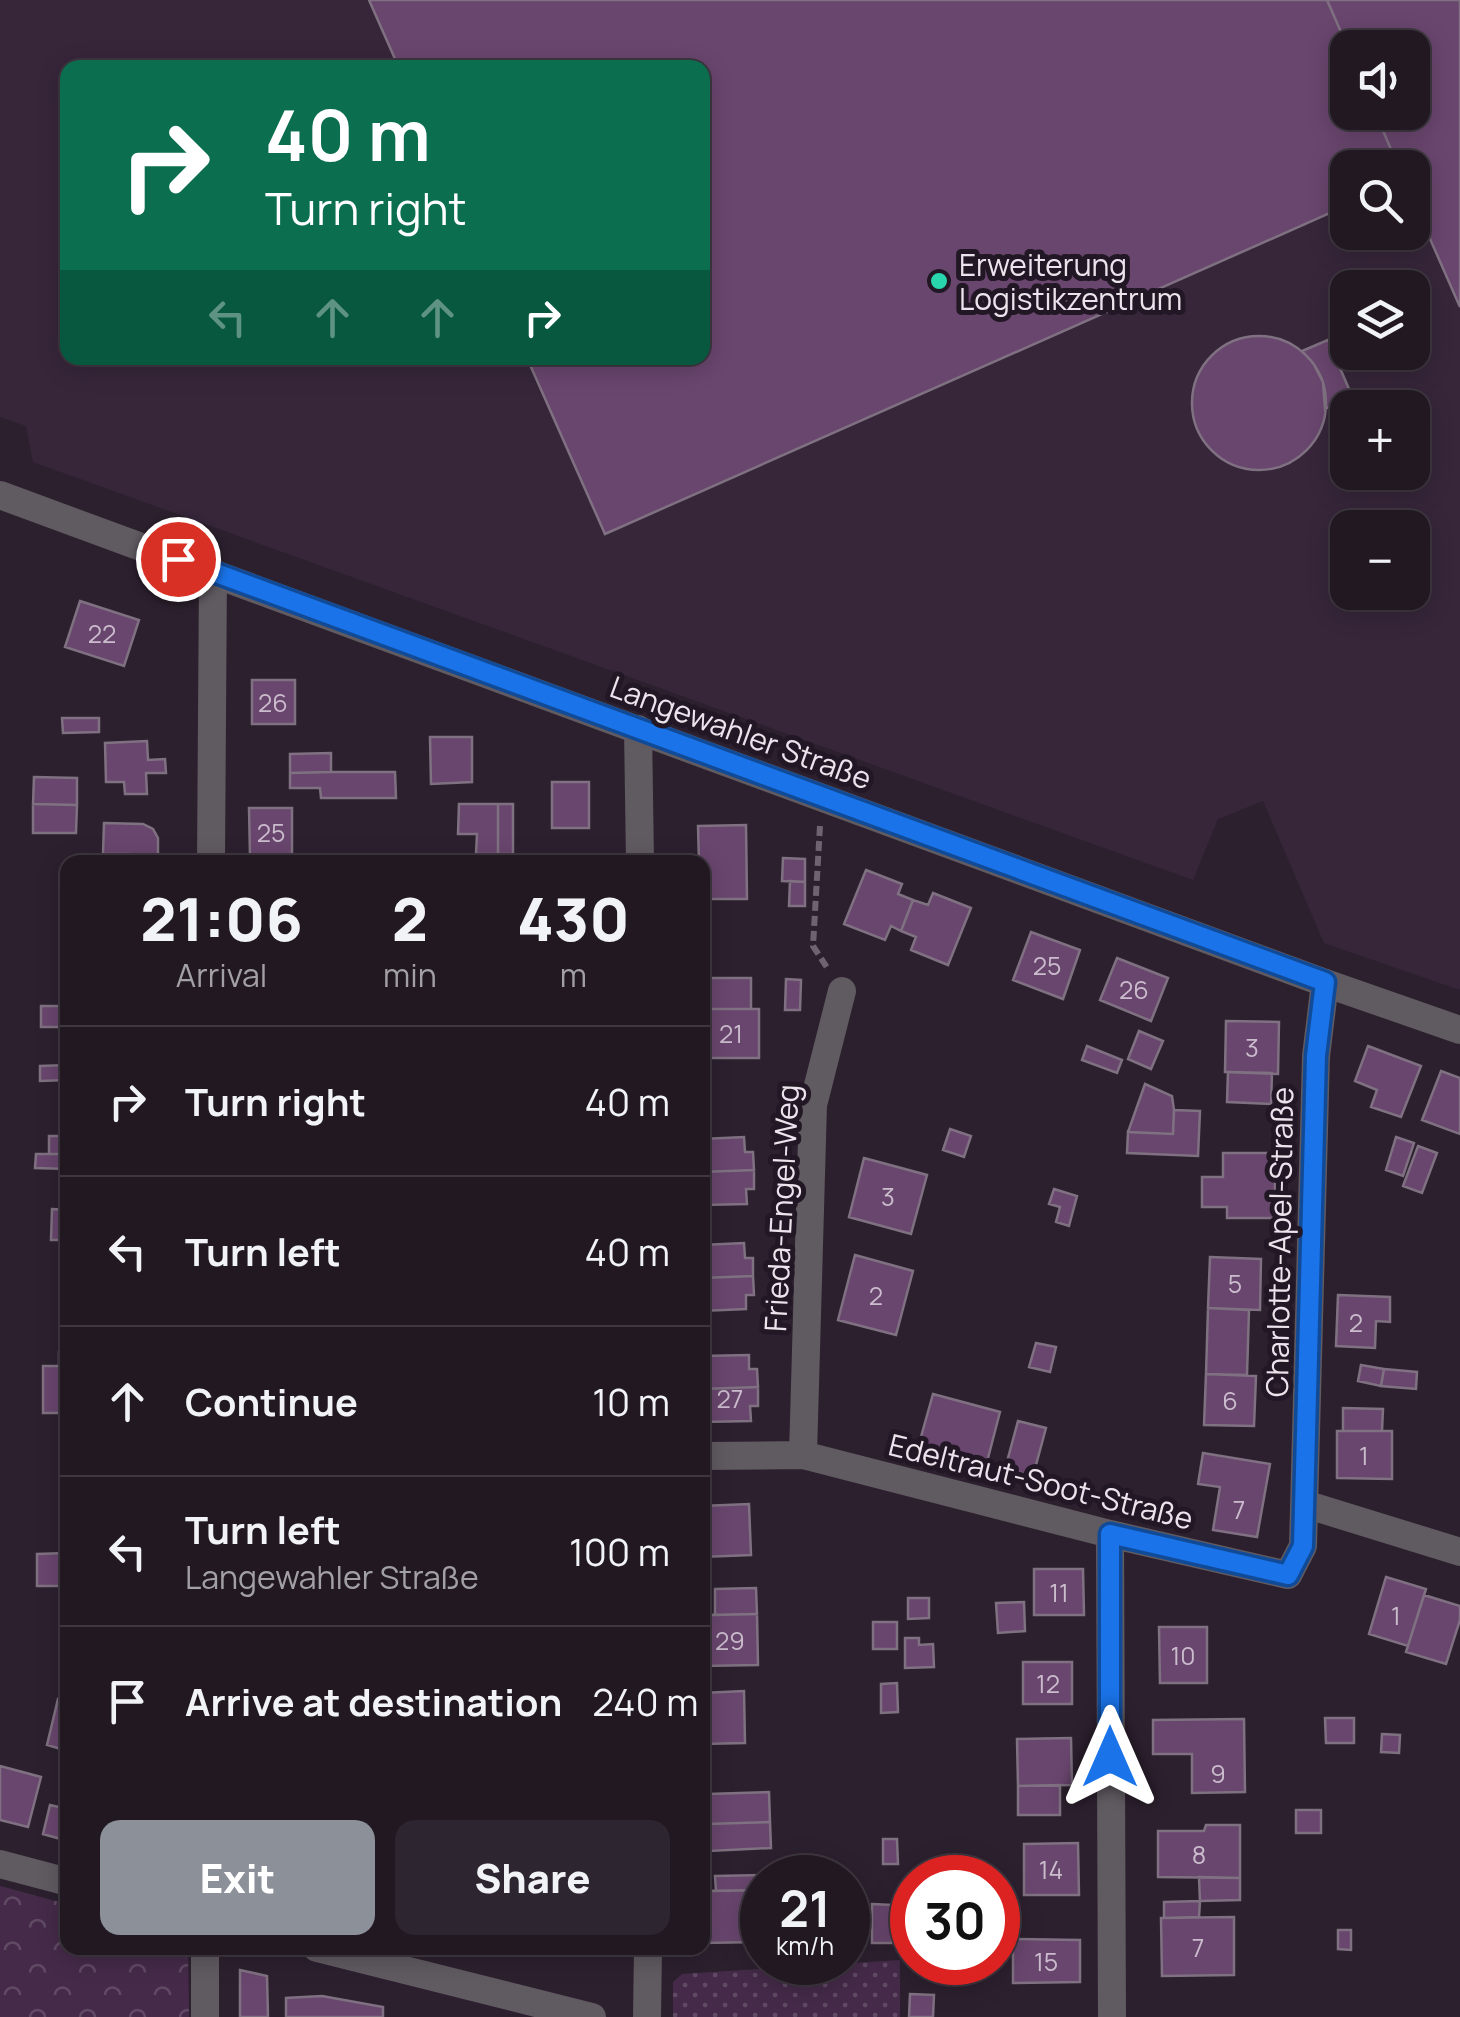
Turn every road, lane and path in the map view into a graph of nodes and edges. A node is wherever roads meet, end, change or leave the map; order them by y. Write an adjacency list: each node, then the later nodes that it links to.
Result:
1 (0, 495): 2 (street, Langewahler Straße)
2 (213, 572): 3 (street, Langewahler Straße); 5 (street)
3 (638, 729): 4 (street, Langewahler Straße); 6 (street)
4 (822, 796): 7 (street, Langewahler Straße); 8 (path)
5 (212, 855)
6 (640, 855)
7 (1325, 982): 9 (street, Langewahler Straße); 12 (street, Charlotte-Apel-Straße)
8 (842, 991): 10 (street, Frieda-Engel-Weg)
9 (1460, 1030)
10 (803, 1455): 11 (street, Edeltraut-Soot-Straße); 13 (street, Edeltraut-Soot-Straße)
11 (710, 1456)
12 (1304, 1504): 13 (street, Edeltraut-Soot-Straße); 14 (street)
13 (1110, 1534): 23 (street)
14 (1460, 1552)
15 (0, 1864): 16 (street)
16 (60, 1880)
17 (205, 1955): 20 (street)
18 (346, 1955): 21 (street)
19 (648, 1955): 22 (street)
20 (205, 2017)
21 (592, 2017)
22 (647, 2017)
23 (1112, 2017)

